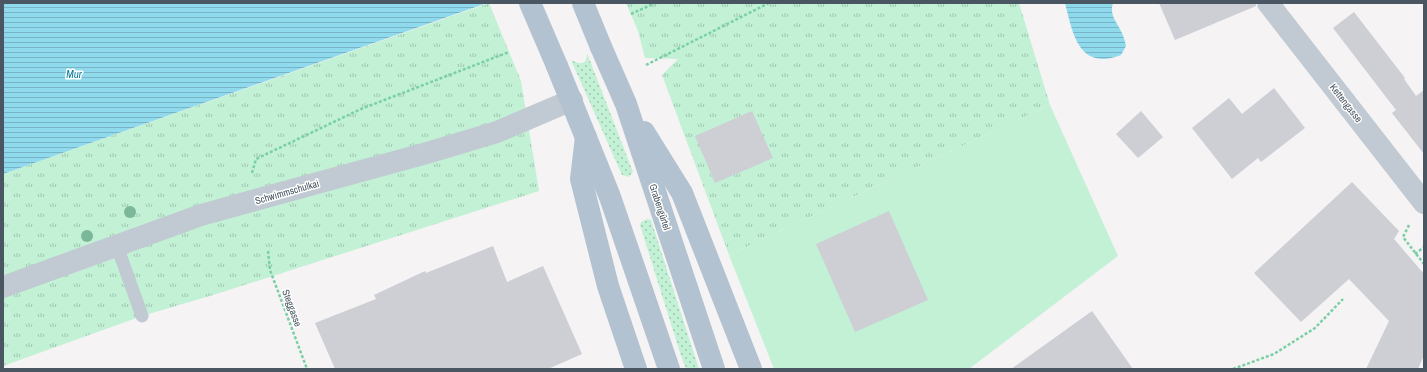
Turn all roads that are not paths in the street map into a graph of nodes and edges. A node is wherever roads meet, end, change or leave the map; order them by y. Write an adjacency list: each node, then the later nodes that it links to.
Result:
1 (530, 3): 4 (main road, bridge)
2 (583, 3): 5 (main road, Grabengürtel, bridge)
3 (1268, 3): 7 (street, Kettengasse)
4 (572, 100): 6 (main road); 8 (street, Schwimmschulkai)
5 (626, 104): 13 (main road, Grabengürtel); 14 (main road)
6 (586, 134): 11 (main road); 12 (main road)
7 (1419, 213)
8 (117, 246): 9 (street, Schwimmschulkai); 10 (lane)
9 (3, 287)
10 (142, 316)
11 (636, 369)
12 (669, 369)
13 (714, 369)
14 (751, 369)

